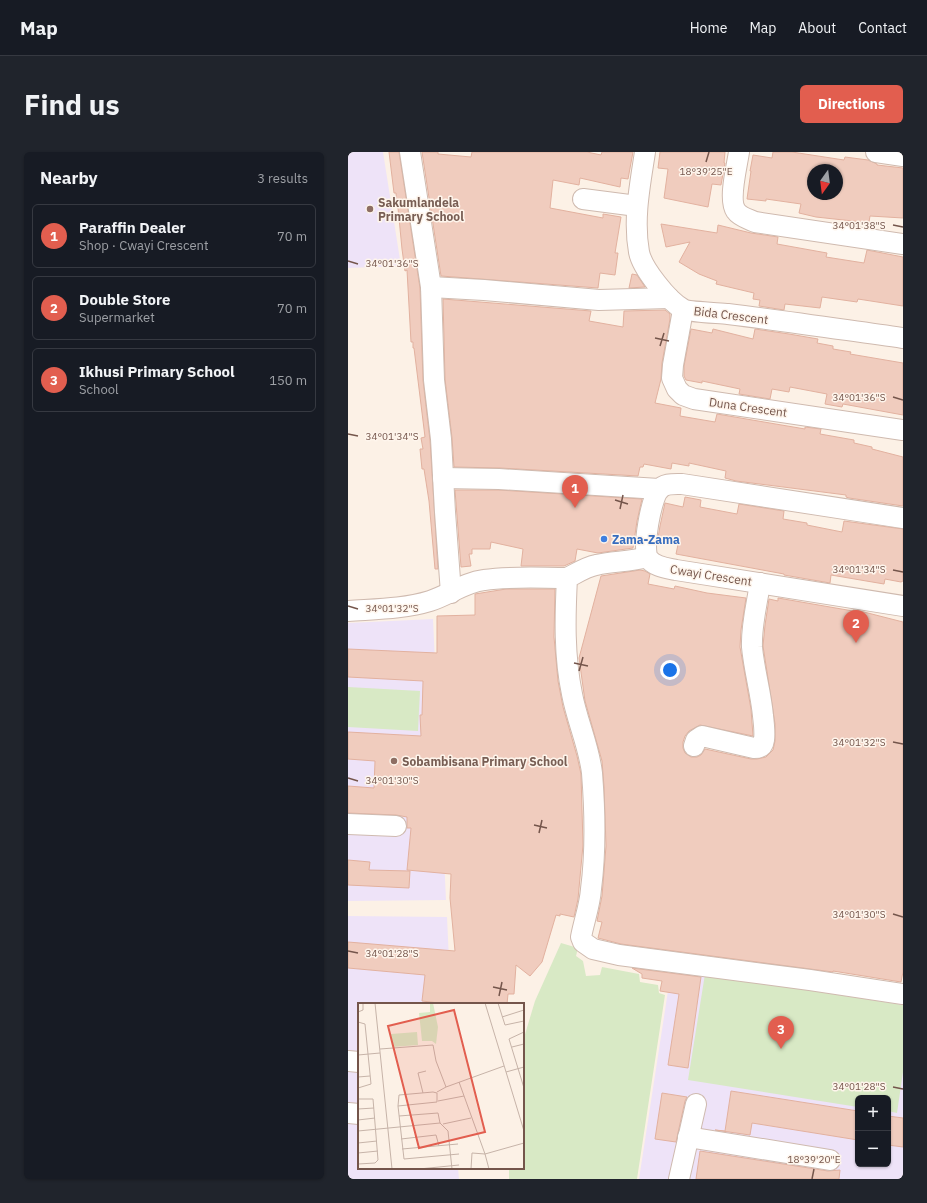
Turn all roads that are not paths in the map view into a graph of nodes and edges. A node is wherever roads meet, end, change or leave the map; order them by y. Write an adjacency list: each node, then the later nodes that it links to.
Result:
1 (410, 152): 9 (street)
2 (645, 152): 7 (street)
3 (739, 152): 8 (street)
4 (876, 152): 5 (street)
5 (903, 156)
6 (583, 199): 7 (street)
7 (637, 206): 10 (street)
8 (903, 244)
9 (431, 288): 10 (street, Bida Crescent); 13 (street)
10 (676, 304): 11 (street, Bida Crescent); 12 (street, Duna Crescent)
11 (903, 338)
12 (903, 430)
13 (443, 478): 14 (street); 19 (street)
14 (659, 489): 15 (street); 16 (street)
15 (903, 518)
16 (647, 558): 17 (street); 18 (street, Cwayi Crescent)
17 (567, 578): 19 (street); 25 (street)
18 (760, 583): 20 (street, Cwayi Crescent); 22 (street)
19 (451, 593): 21 (street)
20 (903, 606)
21 (348, 611)
22 (694, 746)
23 (348, 824): 24 (street)
24 (396, 826)
25 (903, 994)
26 (348, 1060): 27 (street)
27 (358, 1062)
28 (696, 1104): 31 (street)
29 (348, 1113): 30 (street)
30 (358, 1114)
31 (688, 1137): 32 (street); 33 (street)
32 (830, 1160)
33 (679, 1179)

